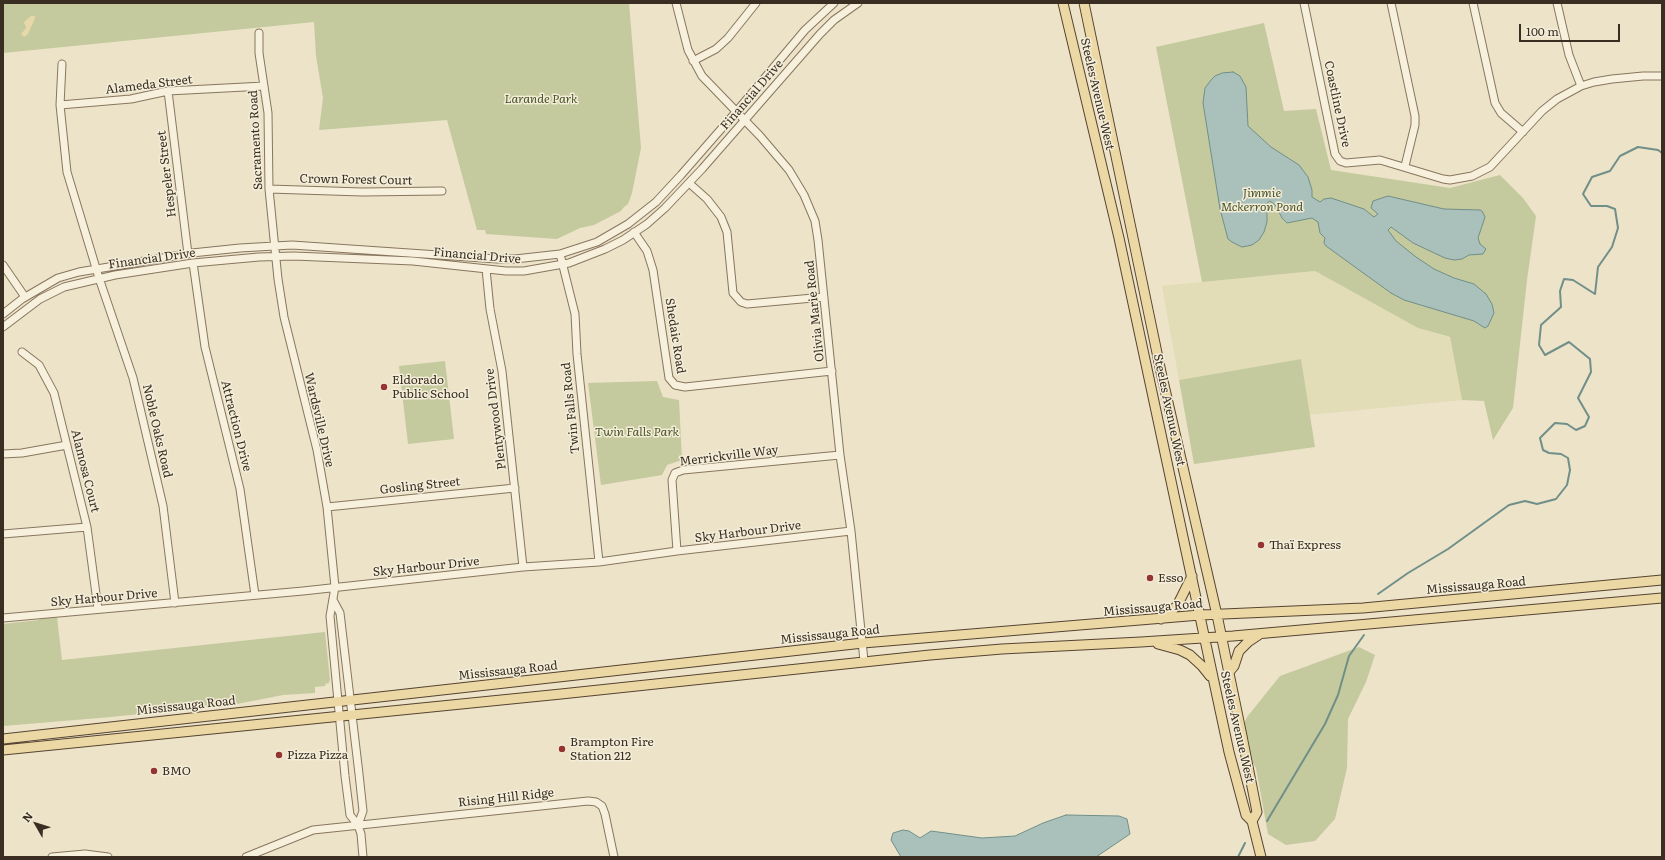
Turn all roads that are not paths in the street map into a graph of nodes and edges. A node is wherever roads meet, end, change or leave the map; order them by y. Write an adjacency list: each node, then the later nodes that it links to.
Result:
1 (676, 3): 12 (street, Olivia Marie Road)
2 (756, 3): 12 (street)
3 (834, 3): 19 (street, Financial Drive)
4 (858, 3): 20 (street, Financial Drive)
5 (1063, 3): 54 (main road, Steeles Avenue West)
6 (1084, 3): 63 (main road, Steeles Avenue West)
7 (1304, 3): 22 (street, Coastline Drive)
8 (1391, 3): 22 (street)
9 (1473, 3): 21 (street)
10 (1557, 3): 16 (street)
11 (259, 33): 15 (street, Sacramento Road)
12 (693, 61): 19 (street, Olivia Marie Road)
13 (62, 64): 18 (street, Noble Oaks Road)
14 (1662, 76): 16 (street, Coastline Drive)
15 (264, 86): 17 (street, Alameda Street); 24 (street, Sacramento Road)
16 (1581, 86): 21 (street, Coastline Drive)
17 (168, 91): 18 (street, Alameda Street); 28 (street, Hespeler Street)
18 (60, 105): 34 (street, Noble Oaks Road)
19 (736, 112): 20 (street, Olivia Marie Road); 29 (street, Financial Drive)
20 (744, 120): 23 (street, Financial Drive); 37 (street, Olivia Marie Road)
21 (1523, 132): 22 (street, Coastline Drive)
22 (1405, 166)
23 (690, 183): 26 (street, Financial Drive); 37 (street)
24 (269, 189): 25 (street, Crown Forest Court); 27 (street, Sacramento Road)
25 (442, 191)
26 (634, 232): 32 (street, Financial Drive); 42 (street, Shedaic Road)
27 (275, 245): 28 (street, Financial Drive); 29 (street, Financial Drive); 30 (street, Wardsville Drive)
28 (188, 254): 34 (street, Financial Drive)
29 (560, 254): 32 (street, Twin Falls Road)
30 (276, 257): 31 (street, Financial Drive); 35 (street, Financial Drive); 47 (street, Wardsville Drive)
31 (193, 263): 36 (street, Financial Drive); 57 (street, Attraction Drive)
32 (562, 264): 35 (street, Financial Drive); 52 (street, Twin Falls Road)
33 (3, 265): 38 (street)
34 (96, 269): 36 (street, Noble Oaks Road); 38 (street, Financial Drive)
35 (486, 269): 46 (street, Plentywood Drive)
36 (99, 278): 40 (street, Financial Drive); 60 (street, Noble Oaks Road)
37 (824, 296): 42 (street, Olivia Marie Road)
38 (25, 297): 39 (street, Financial Drive)
39 (3, 314)
40 (3, 327)
41 (22, 352): 43 (street, Alamosa Court)
42 (832, 371): 45 (street, Olivia Marie Road)
43 (67, 445): 44 (street); 48 (street, Alamosa Court)
44 (3, 454)
45 (840, 455): 49 (street, Olivia Marie Road); 51 (street, Merrickville Way)
46 (515, 488): 47 (street, Gosling Street); 53 (street, Plentywood Drive)
47 (327, 506): 56 (street, Wardsville Drive)
48 (87, 527): 50 (street); 61 (street, Alamosa Court)
49 (851, 531): 51 (street, Sky Harbour Drive); 70 (street, Olivia Marie Road)
50 (3, 534)
51 (677, 551): 52 (street, Sky Harbour Drive)
52 (599, 562): 53 (street, Sky Harbour Drive)
53 (523, 567): 56 (street, Sky Harbour Drive)
54 (1192, 576): 62 (main road, Steeles Avenue West); 65 (main road)
55 (1662, 580): 63 (main road, Mississauga Road)
56 (335, 587): 57 (street, Sky Harbour Drive); 59 (street, Wardsville Drive)
57 (255, 595): 60 (street, Sky Harbour Drive)
58 (1662, 598): 66 (main road)
59 (333, 600): 74 (street); 75 (street, Wardsville Drive)
60 (175, 603): 61 (street, Sky Harbour Drive)
61 (98, 609): 64 (street, Sky Harbour Drive)
62 (1200, 615): 63 (main road, Mississauga Road); 65 (main road, Mississauga Road); 68 (main road, Steeles Avenue West)
63 (1217, 615): 67 (main road, Steeles Avenue West)
64 (3, 618)
65 (1160, 619): 70 (main road, Mississauga Road)
66 (1262, 633): 67 (main road); 72 (main road)
67 (1221, 636): 68 (main road); 72 (main road, Steeles Avenue West)
68 (1204, 638): 69 (main road); 73 (main road, Steeles Avenue West)
69 (1141, 642): 71 (main road); 73 (main road)
70 (863, 643): 71 (street, Olivia Marie Road); 74 (main road, Mississauga Road)
71 (864, 661): 76 (main road)
72 (1229, 672): 80 (main road, Steeles Avenue West)
73 (1213, 680): 80 (main road, Steeles Avenue West)
74 (350, 700): 75 (main road, Mississauga Road); 76 (street)
75 (338, 701): 77 (street, Wardsville Drive); 78 (main road, Mississauga Road)
76 (352, 715): 77 (main road); 81 (street)
77 (339, 716): 79 (main road); 81 (street, Wardsville Drive)
78 (3, 739)
79 (3, 750)
80 (1252, 821): 87 (main road, Steeles Avenue West)
81 (358, 825): 84 (street); 85 (street); 86 (street, Rising Hill Ridge)
82 (52, 857): 83 (street)
83 (108, 857)
84 (246, 857)
85 (363, 857)
86 (614, 857)
87 (1261, 857)

